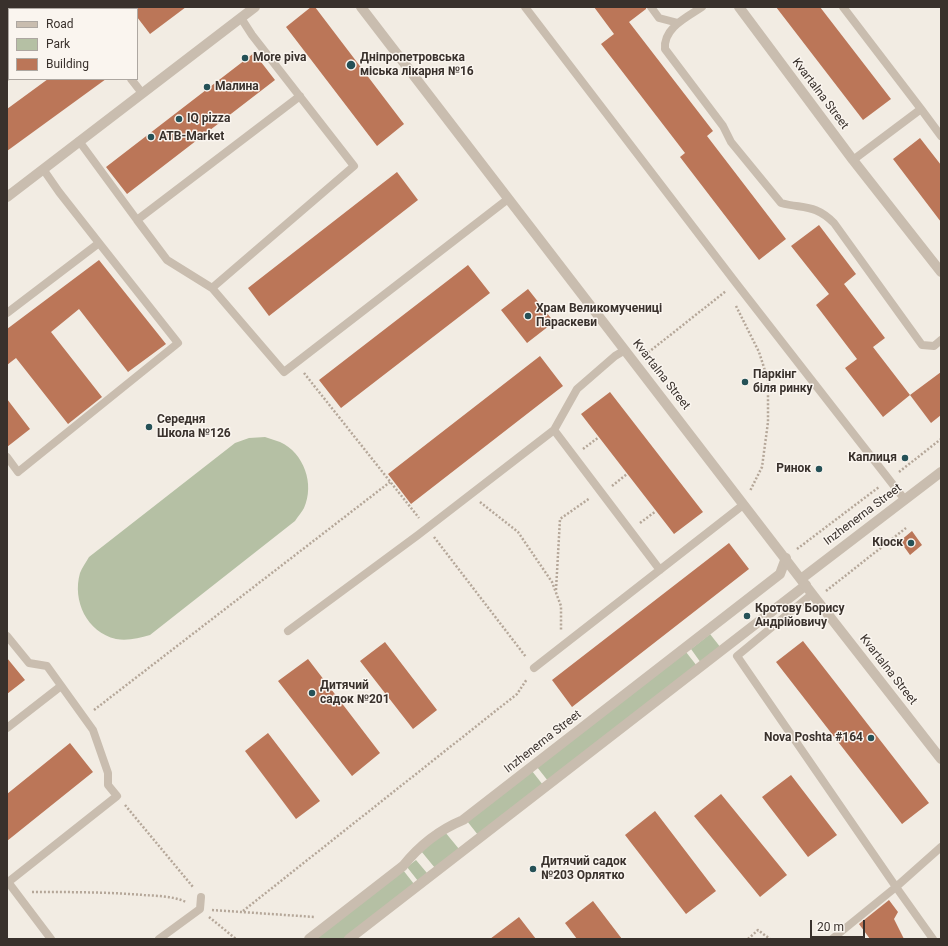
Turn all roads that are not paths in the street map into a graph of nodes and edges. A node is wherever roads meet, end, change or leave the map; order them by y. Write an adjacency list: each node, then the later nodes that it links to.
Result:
1 (255, 7): 8 (street)
2 (361, 7): 19 (street, Kvartalna Street)
3 (525, 7): 30 (lane)
4 (651, 7): 9 (lane)
5 (702, 7): 9 (lane)
6 (739, 7): 16 (street, Kvartalna Street)
7 (842, 7): 13 (lane)
8 (241, 18): 11 (street); 12 (lane)
9 (678, 23): 25 (lane)
10 (132, 80): 11 (lane)
11 (142, 94): 15 (street)
12 (300, 96): 20 (lane); 23 (lane)
13 (920, 109): 14 (lane); 16 (lane)
14 (941, 136)
15 (79, 141): 17 (street); 20 (lane)
16 (853, 160): 22 (street, Kvartalna Street)
17 (43, 169): 18 (street); 21 (lane)
18 (7, 197)
19 (508, 199): 23 (lane); 26 (street, Kvartalna Street)
20 (137, 220): 23 (lane)
21 (99, 242): 24 (lane); 28 (lane)
22 (941, 272)
23 (212, 288)
24 (7, 313)
25 (941, 340)
26 (625, 350): 27 (lane); 31 (street, Kvartalna Street)
27 (554, 430): 33 (lane); 36 (lane)
28 (7, 457)
29 (941, 472): 30 (street, Inzhenerna Street)
30 (905, 500): 34 (street, Inzhenerna Street)
31 (743, 505): 32 (street, Kvartalna Street); 33 (lane)
32 (786, 558): 34 (street, Kvartalna Street); 48 (street, Inzhenerna Street)
33 (660, 570): 38 (lane)
34 (803, 582): 35 (street, Kvartalna Street); 49 (street, Inzhenerna Street)
35 (814, 596): 41 (street, Kvartalna Street); 44 (lane)
36 (288, 631)
37 (7, 636): 39 (lane)
38 (534, 668)
39 (61, 686): 40 (lane); 43 (lane)
40 (7, 728)
41 (941, 759)
42 (941, 847): 44 (lane)
43 (8, 882): 46 (lane)
44 (896, 887): 50 (lane); 51 (lane)
45 (201, 897): 47 (lane)
46 (51, 939)
47 (159, 939)
48 (309, 939)
49 (349, 939)
50 (832, 939)
51 (933, 939)

